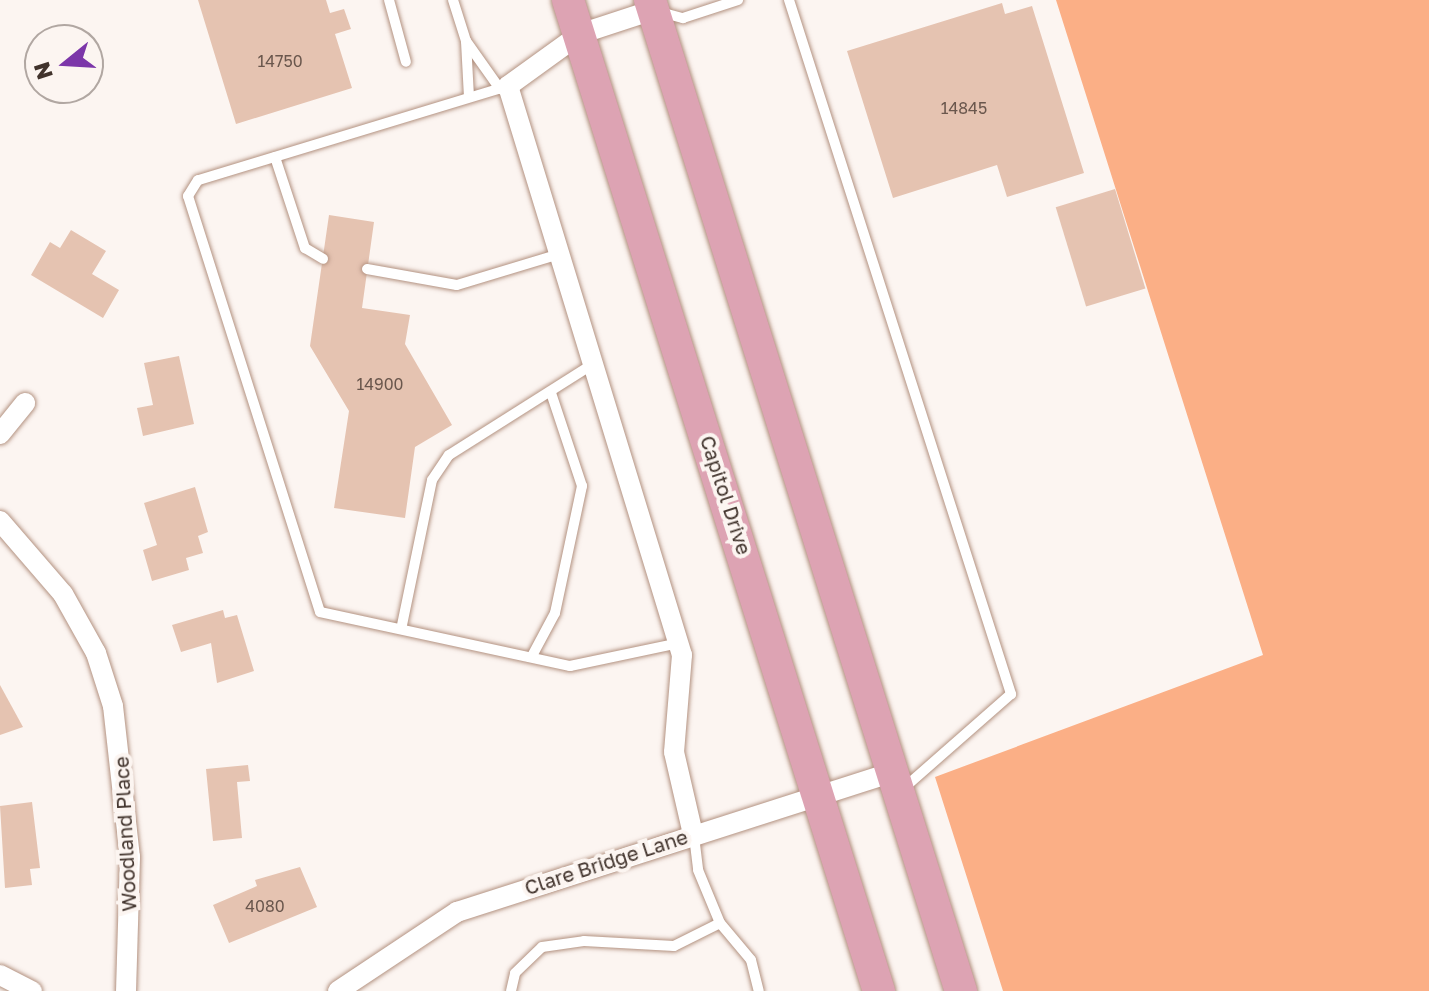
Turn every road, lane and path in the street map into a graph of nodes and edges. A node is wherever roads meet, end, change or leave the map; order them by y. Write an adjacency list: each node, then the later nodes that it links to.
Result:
1 (389, 0): 9 (lane)
2 (453, 0): 8 (lane)
3 (568, 0): 7 (main road, Capitol Drive)
4 (738, 0): 6 (lane)
5 (789, 0): 24 (lane)
6 (656, 3): 7 (street); 24 (main road)
7 (580, 34): 10 (street); 25 (main road, Capitol Drive)
8 (466, 41): 10 (lane); 11 (lane)
9 (406, 62)
10 (504, 88): 11 (lane); 13 (street)
11 (469, 97): 12 (lane)
12 (275, 157): 14 (lane); 21 (lane)
13 (560, 254): 15 (lane); 16 (street)
14 (323, 259)
15 (367, 269)
16 (594, 364): 17 (lane); 22 (street)
17 (551, 393): 21 (lane); 23 (lane)
18 (25, 403): 19 (street)
19 (0, 434)
20 (0, 521): 30 (street, Woodland Place)
21 (402, 625): 23 (lane)
22 (679, 643): 23 (lane); 26 (street)
23 (532, 656)
24 (896, 783): 25 (street, Clare Bridge Lane); 35 (main road)
25 (819, 796): 26 (street, Clare Bridge Lane); 34 (main road, Capitol Drive)
26 (693, 834): 27 (lane); 31 (street, Clare Bridge Lane)
27 (720, 923): 32 (lane); 33 (lane)
28 (0, 975): 29 (street)
29 (32, 991)
30 (126, 991)
31 (338, 991)
32 (511, 991)
33 (759, 991)
34 (879, 991)
35 (961, 991)

